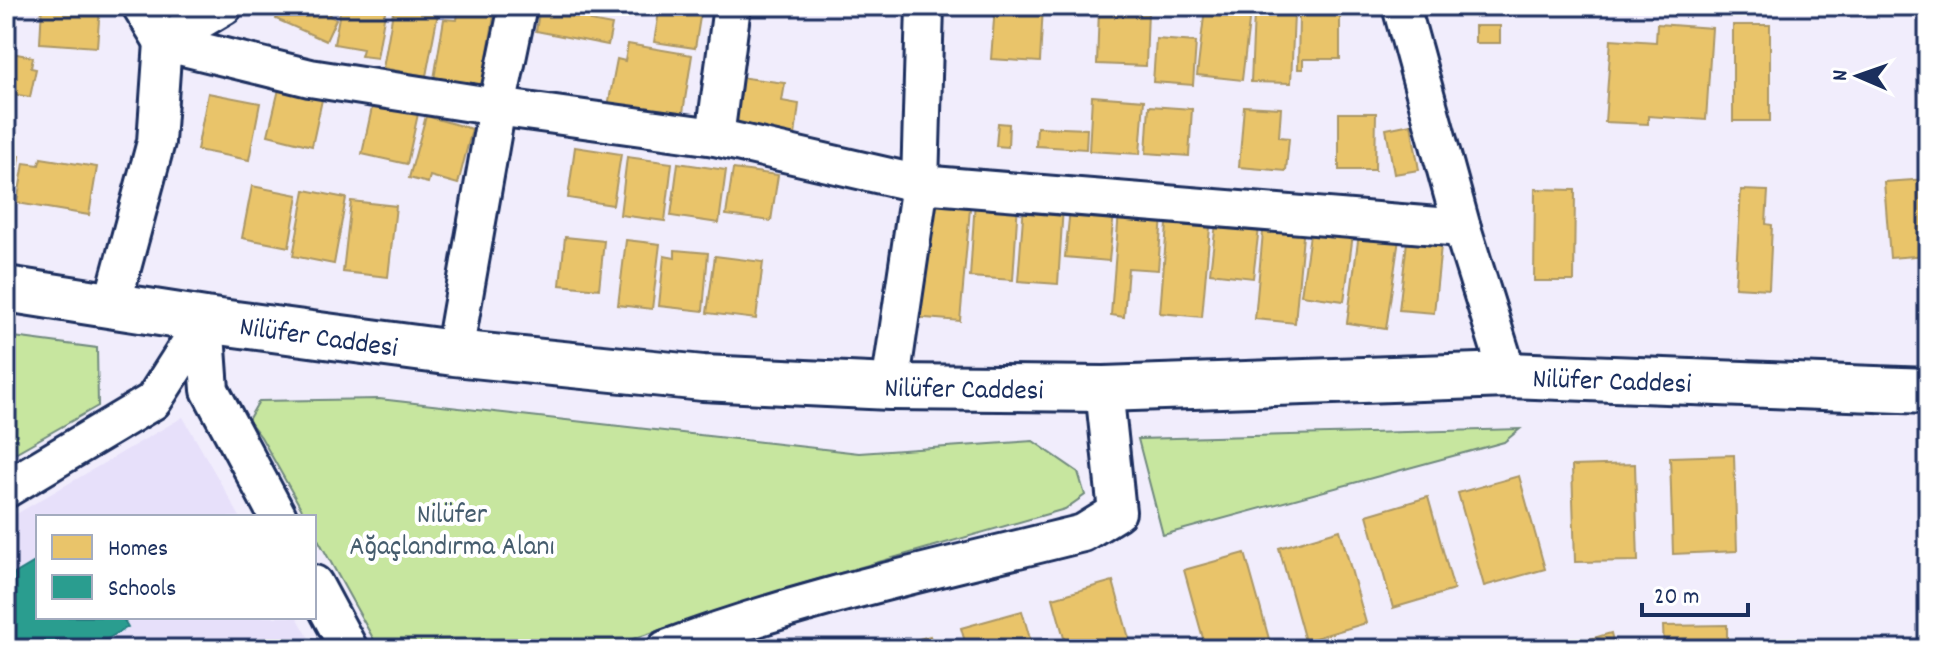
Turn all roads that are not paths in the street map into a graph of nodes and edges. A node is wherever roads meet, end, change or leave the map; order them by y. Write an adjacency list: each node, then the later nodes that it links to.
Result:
1 (141, 6): 7 (street)
2 (224, 6): 7 (street)
3 (518, 6): 8 (street)
4 (732, 6): 9 (street)
5 (925, 6): 10 (street)
6 (1401, 6): 11 (street)
7 (163, 42): 8 (street); 13 (street)
8 (497, 107): 9 (street); 15 (street)
9 (715, 137): 10 (street)
10 (920, 184): 11 (street); 17 (street)
11 (1462, 228): 16 (street)
12 (6, 289): 13 (street, Nilüfer Caddesi)
13 (112, 305): 14 (street, Nilüfer Caddesi)
14 (205, 320): 15 (street, Nilüfer Caddesi); 20 (street); 21 (street)
15 (454, 353): 17 (street, Nilüfer Caddesi)
16 (1508, 375): 18 (street, Nilüfer Caddesi); 19 (street, Nilüfer Caddesi)
17 (890, 387): 18 (street, Nilüfer Caddesi)
18 (1104, 389): 24 (street)
19 (1928, 391)
20 (6, 489)
21 (277, 515)
22 (316, 588): 23 (street)
23 (349, 649)
24 (666, 649)

